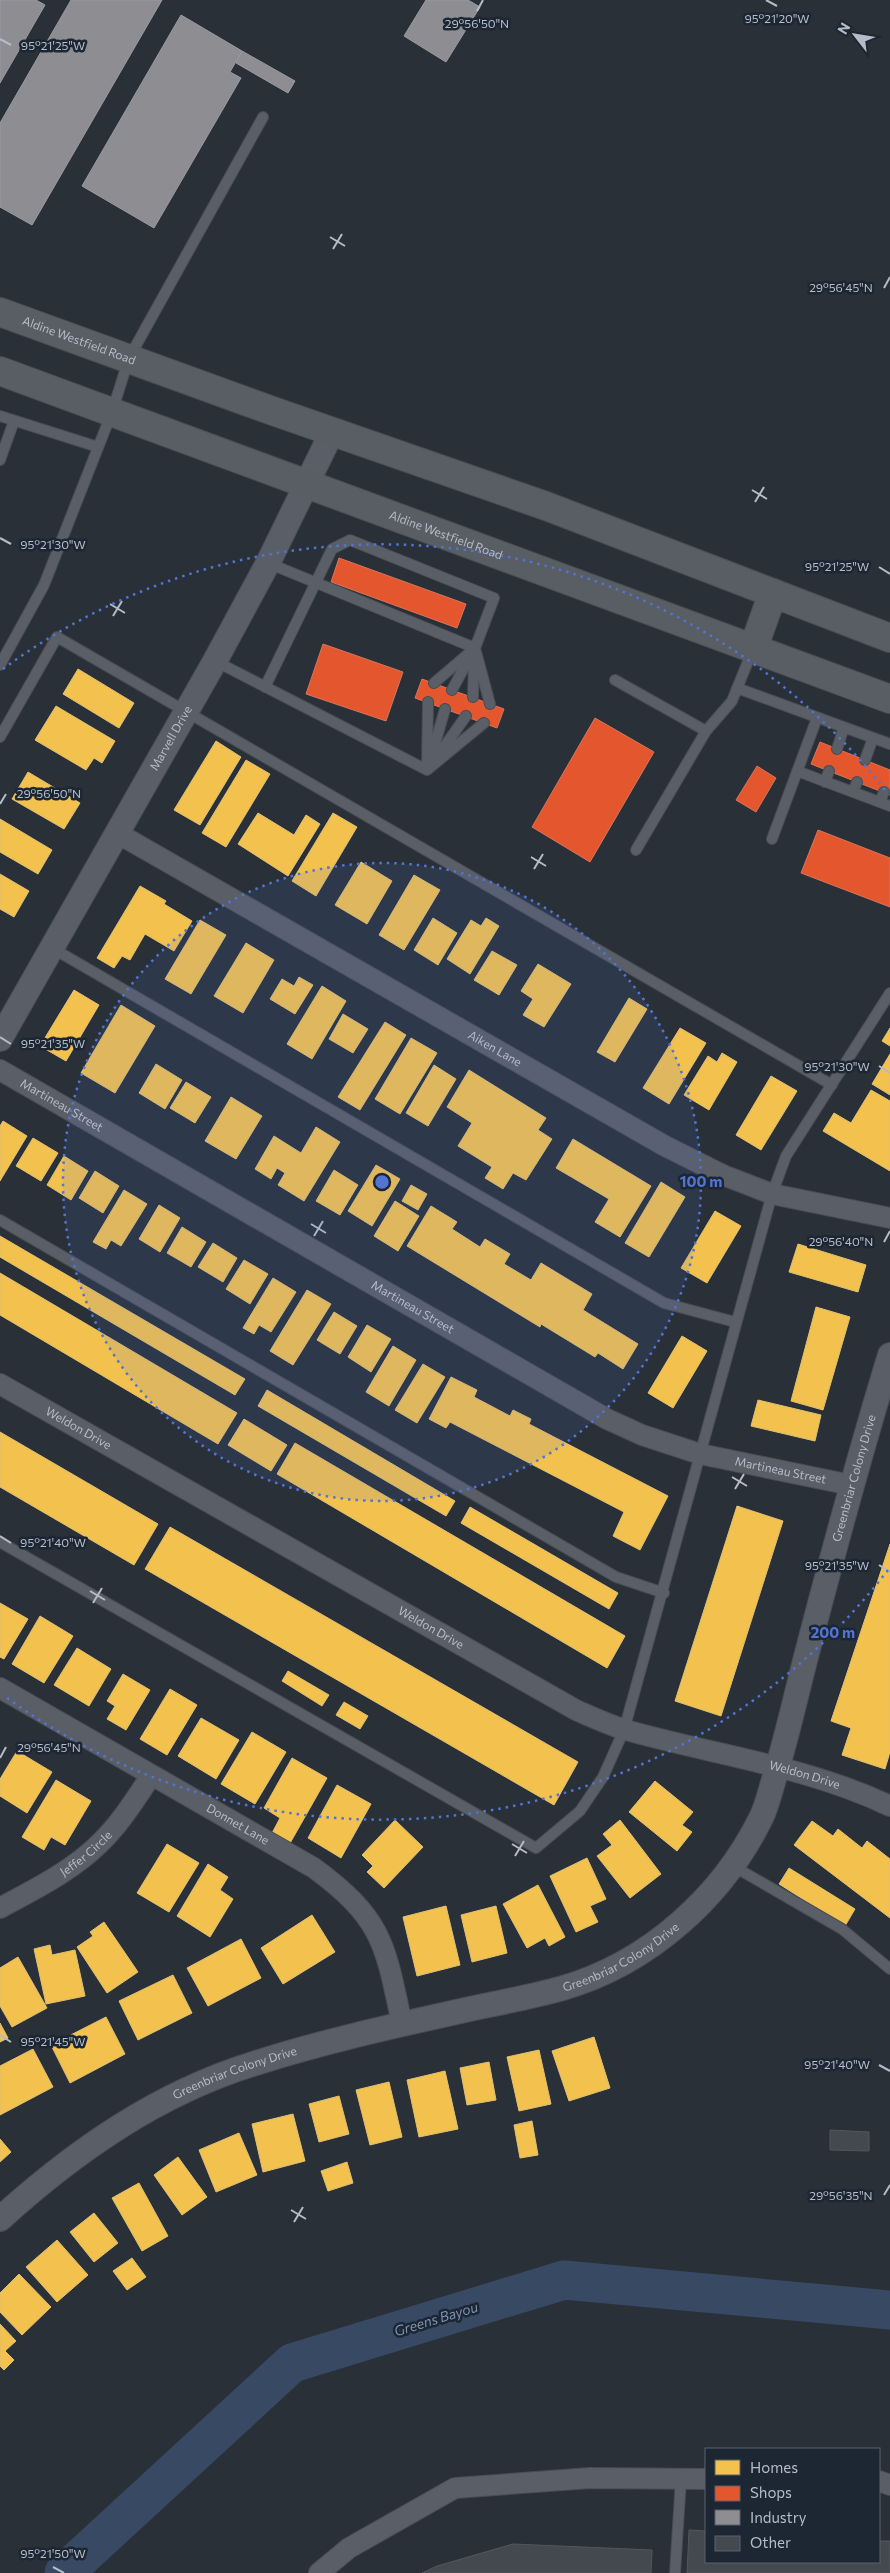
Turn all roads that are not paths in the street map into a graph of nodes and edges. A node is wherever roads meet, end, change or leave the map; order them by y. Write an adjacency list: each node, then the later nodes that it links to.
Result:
1 (263, 116): 3 (lane)
2 (0, 312): 3 (main road, Aldine Westfield Road)
3 (129, 358): 5 (lane); 8 (main road, Aldine Westfield Road)
4 (0, 371): 5 (main road, Aldine Westfield Road)
5 (112, 412): 9 (lane); 11 (main road, Aldine Westfield Road)
6 (0, 416): 7 (lane)
7 (14, 420): 9 (lane); 10 (lane)
8 (332, 432): 11 (street, Marvell Drive); 14 (main road, Aldine Westfield Road)
9 (98, 447): 19 (lane)
10 (0, 460)
11 (306, 483): 12 (street, Marvell Drive); 17 (main road, Aldine Westfield Road)
12 (268, 563): 13 (lane); 18 (street, Marvell Drive)
13 (316, 583): 16 (lane); 16 (lane); 22 (lane)
14 (773, 593): 15 (main road, Aldine Westfield Road); 17 (main road)
15 (890, 638)
16 (475, 648): 21 (lane); 24 (lane); 25 (lane); 28 (lane)
17 (753, 648): 23 (lane); 26 (main road, Aldine Westfield Road)
18 (215, 661): 22 (lane); 30 (street, Marvell Drive)
19 (0, 665)
20 (615, 680): 35 (lane)
21 (434, 683)
22 (265, 687): 41 (lane)
23 (737, 688): 32 (lane); 35 (lane)
24 (452, 690)
25 (473, 698)
26 (890, 699)
27 (428, 702): 41 (lane)
28 (490, 704)
29 (445, 709): 41 (lane)
30 (186, 711): 36 (lane); 46 (street, Marvell Drive); 53 (lane)
31 (466, 716): 41 (lane)
32 (817, 718): 34 (lane); 42 (lane)
33 (484, 723): 41 (lane)
34 (844, 728): 37 (lane); 39 (lane)
35 (706, 731): 48 (lane)
36 (0, 737)
37 (873, 738): 38 (lane); 40 (lane)
38 (890, 744)
39 (837, 749)
40 (865, 760)
41 (427, 770)
42 (797, 771): 44 (lane); 47 (lane)
43 (829, 771): 44 (lane)
44 (825, 782): 45 (lane)
45 (885, 800)
46 (117, 832): 49 (street, Marvell Drive); 54 (street, Aiken Lane)
47 (772, 839)
48 (636, 850)
49 (52, 948): 51 (street, Marvell Drive); 57 (lane)
50 (890, 993): 53 (lane)
51 (0, 1039)
52 (0, 1070): 60 (street, Martineau Street)
53 (832, 1085): 54 (lane)
54 (772, 1194): 55 (street, Aiken Lane); 57 (lane)
55 (890, 1218)
56 (0, 1220): 63 (lane)
57 (735, 1322): 60 (lane)
58 (890, 1354): 61 (street, Greenbriar Colony Drive)
59 (0, 1384): 65 (street, Weldon Drive)
60 (700, 1454): 61 (street, Martineau Street); 63 (lane)
61 (851, 1485): 66 (street, Greenbriar Colony Drive)
62 (0, 1542): 65 (lane)
63 (664, 1592): 65 (lane)
64 (0, 1688): 67 (street, Donnet Lane)
65 (624, 1730): 66 (street, Weldon Drive)
66 (778, 1766): 68 (street, Weldon Drive); 69 (street, Greenbriar Colony Drive)
67 (151, 1776): 70 (street, Jeffer Circle); 72 (street, Donnet Lane)
68 (890, 1806)
69 (733, 1866): 71 (lane); 72 (street, Greenbriar Colony Drive)
70 (0, 1908)
71 (890, 1969)
72 (402, 2024): 73 (street, Greenbriar Colony Drive)
73 (0, 2219)
74 (680, 2479): 75 (street); 76 (street); 77 (lane)
75 (705, 2479)
76 (319, 2573)
77 (675, 2573)

